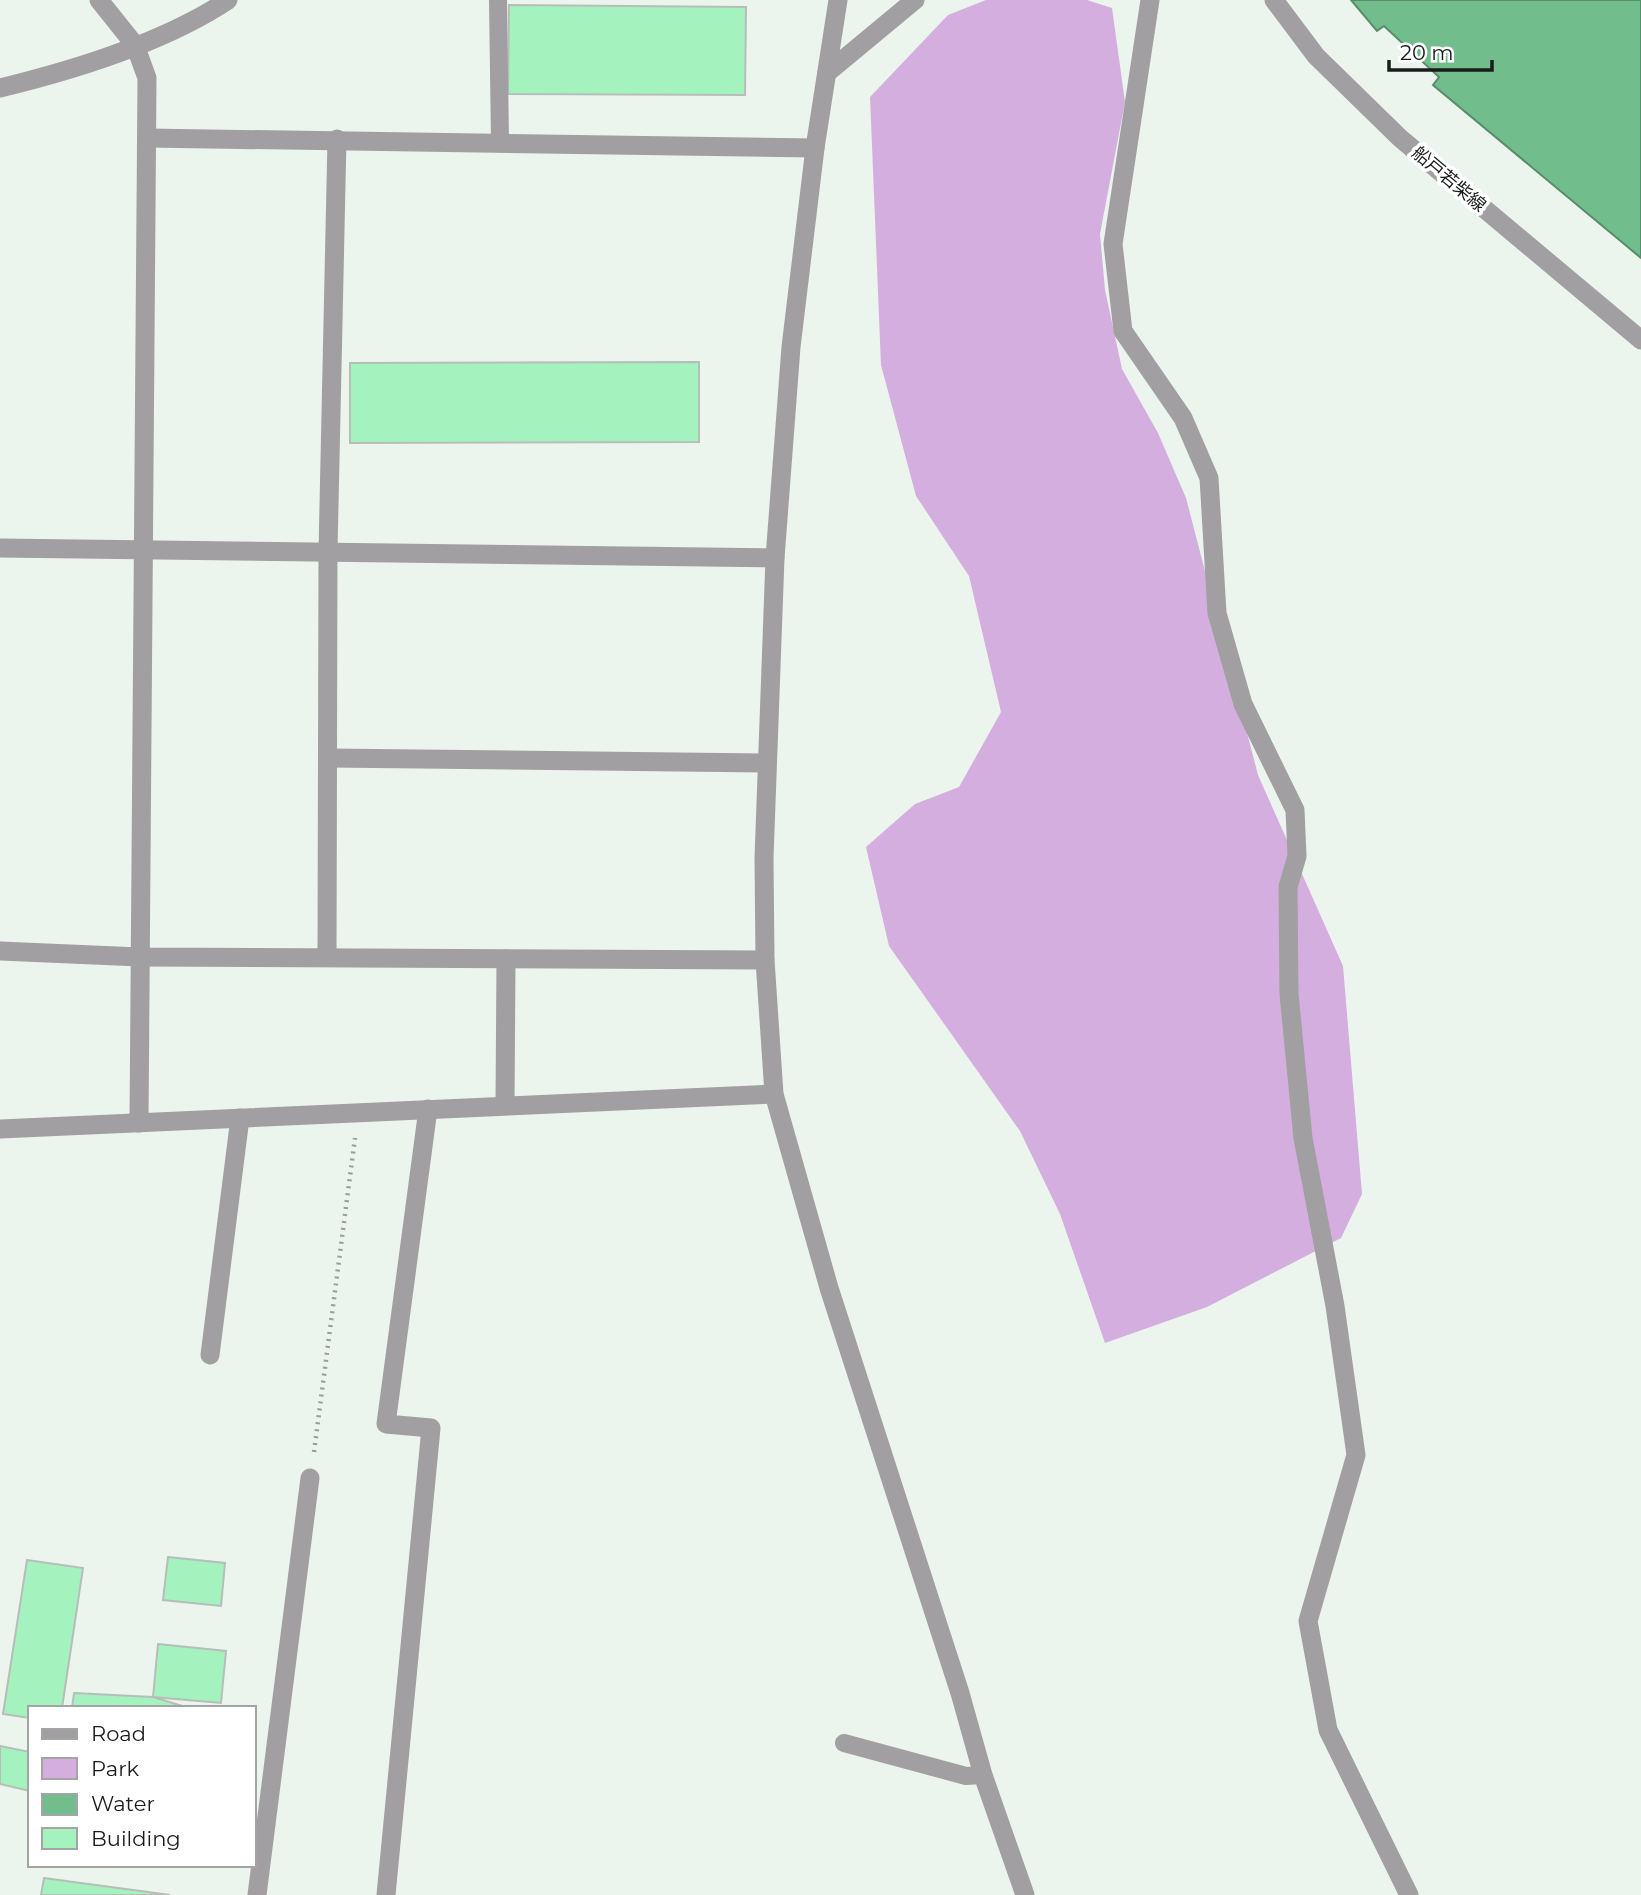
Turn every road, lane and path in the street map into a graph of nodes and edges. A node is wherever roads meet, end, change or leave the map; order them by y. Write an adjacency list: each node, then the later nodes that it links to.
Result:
1 (99, 0): 8 (street)
2 (228, 0): 8 (street)
3 (498, 0): 13 (lane)
4 (838, 0): 9 (street)
5 (915, 0): 9 (street)
6 (1150, 0): 41 (street)
7 (1273, 0): 15 (street, 船戸若柴線)
8 (135, 45): 10 (street); 11 (street)
9 (827, 73): 14 (street)
10 (0, 88)
11 (147, 138): 12 (street); 17 (street)
12 (337, 139): 13 (street); 18 (street)
13 (500, 142): 14 (street)
14 (815, 148): 19 (street)
15 (1641, 340)
16 (0, 548): 17 (street)
17 (143, 549): 18 (street); 23 (street)
18 (328, 551): 19 (street); 20 (street)
19 (775, 558): 21 (street)
20 (329, 758): 21 (street); 24 (street)
21 (765, 763): 26 (street)
22 (0, 951): 23 (street)
23 (140, 957): 24 (street); 32 (street)
24 (327, 957): 25 (street)
25 (506, 959): 26 (street); 28 (street)
26 (765, 960): 27 (street)
27 (774, 1094): 28 (street); 37 (street)
28 (505, 1105): 29 (street)
29 (428, 1109): 30 (street); 39 (street)
30 (358, 1112): 31 (street); 35 (path)
31 (240, 1118): 32 (street); 34 (street)
32 (139, 1123): 33 (street)
33 (0, 1129)
34 (210, 1355)
35 (310, 1478): 38 (street)
36 (844, 1743): 37 (lane)
37 (983, 1775): 40 (street)
38 (257, 1895)
39 (386, 1895)
40 (1025, 1895)
41 (1409, 1895)

